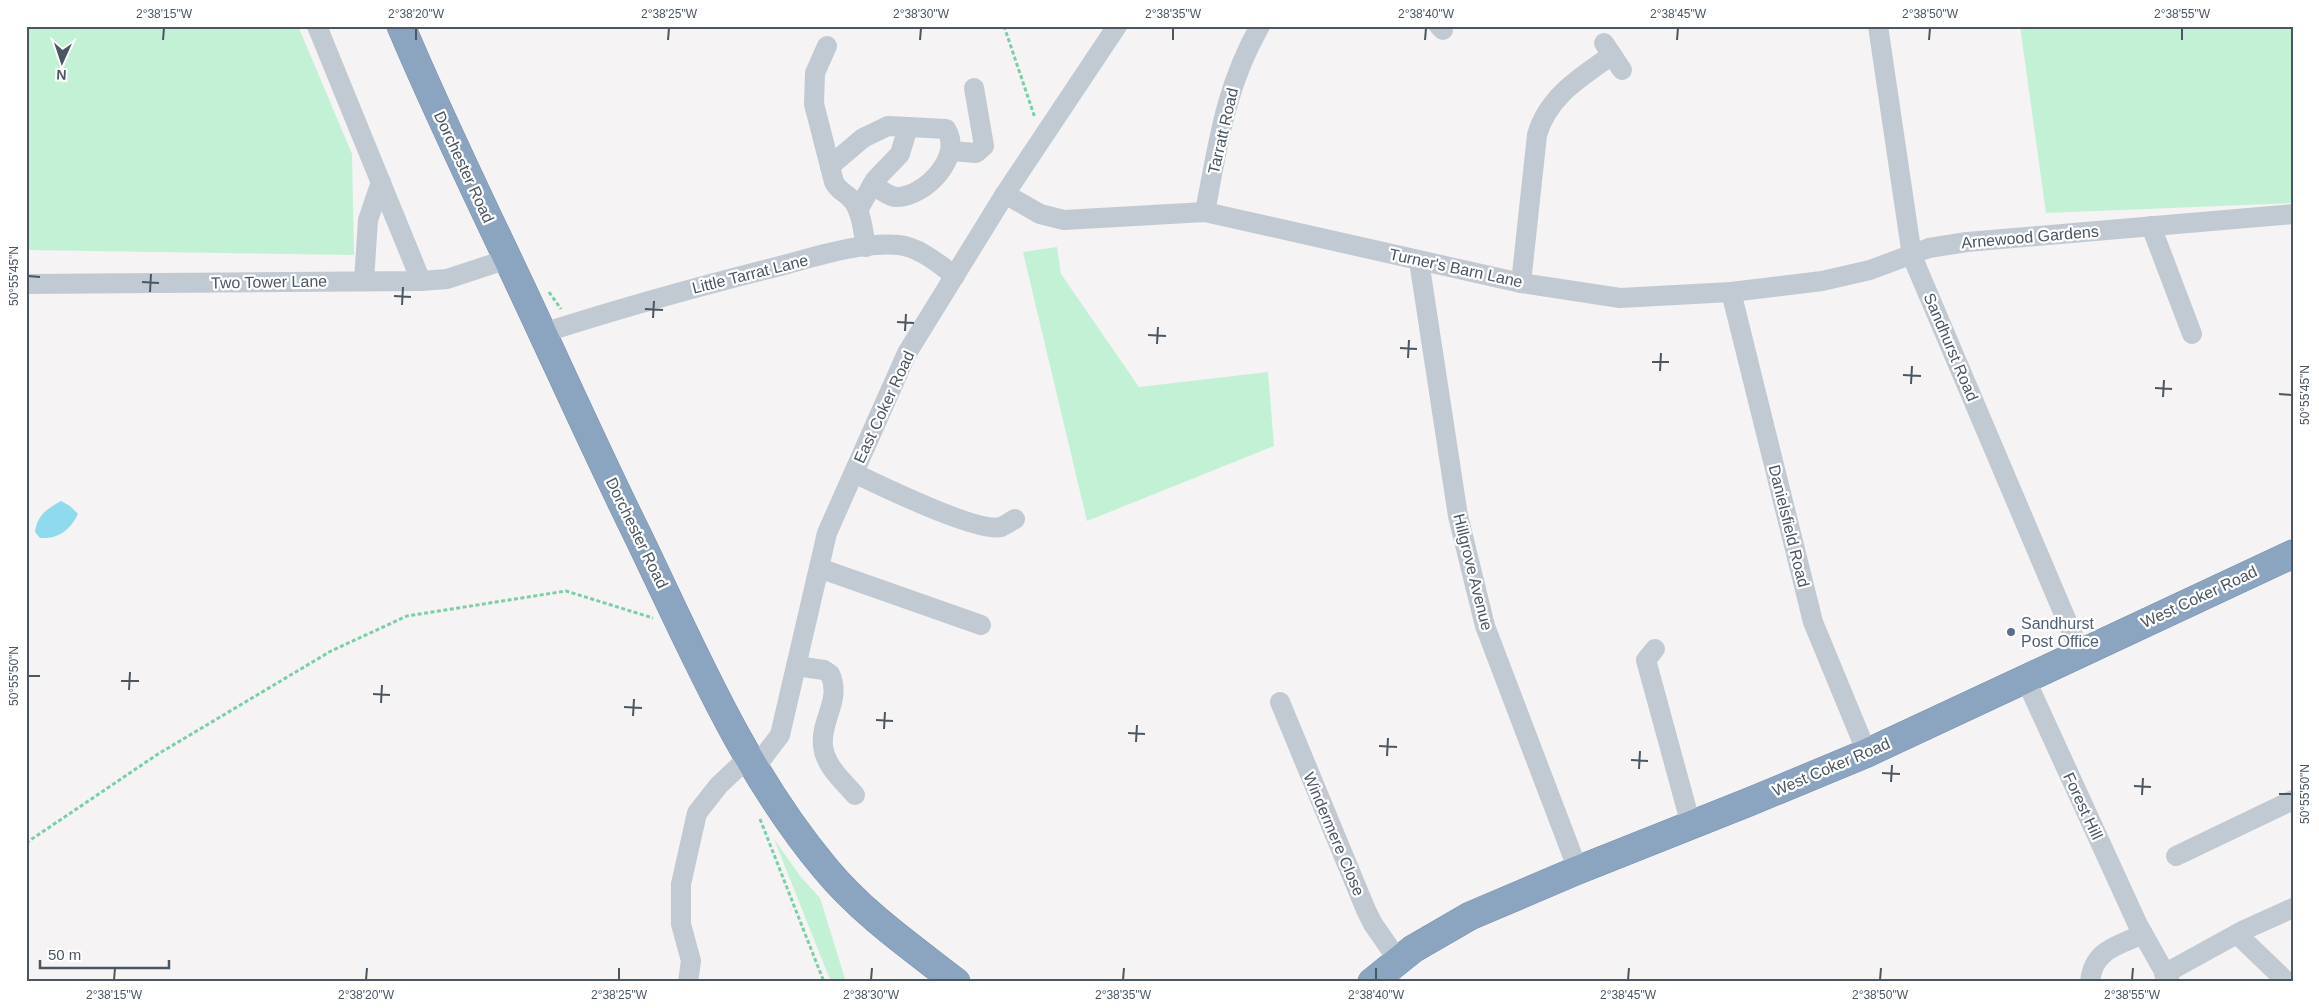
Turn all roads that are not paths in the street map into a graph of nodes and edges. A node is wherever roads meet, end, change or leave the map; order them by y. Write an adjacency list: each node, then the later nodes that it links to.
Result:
1 (317, 26): 12 (street)
2 (401, 26): 21 (highway, Dorchester Road)
3 (1117, 26): 14 (street, East Coker Road)
4 (1260, 26): 16 (street, Tarratt Road)
5 (1878, 26): 20 (street, Sandhurst Road)
6 (827, 46): 11 (street)
7 (1613, 56): 26 (street)
8 (974, 88): 10 (street)
9 (908, 127): 10 (street); 11 (street); 13 (street)
10 (951, 151): 13 (street)
11 (830, 166): 15 (street)
12 (381, 182): 24 (street); 25 (street)
13 (872, 185): 15 (street)
14 (1005, 194): 16 (street, Turner's Barn Lane); 23 (street, East Coker Road)
15 (858, 210): 19 (street)
16 (1206, 212): 22 (street, Turner's Barn Lane)
17 (2293, 214): 18 (street, Arnewood Gardens)
18 (2151, 226): 20 (street, Arnewood Gardens); 30 (street)
19 (866, 246): 23 (street, Little Tarrat Lane); 29 (street, Little Tarrat Lane)
20 (1912, 256): 28 (street, Turner's Barn Lane); 37 (street, Sandhurst Road)
21 (508, 259): 25 (street, Two Tower Lane); 29 (highway, Dorchester Road)
22 (1418, 261): 26 (street, Turner's Barn Lane); 47 (street, Hillgrove Avenue)
23 (955, 276): 31 (street, East Coker Road)
24 (364, 281): 25 (street, Two Tower Lane); 27 (street, Two Tower Lane)
25 (421, 281)
26 (1521, 283): 28 (street, Turner's Barn Lane)
27 (26, 284)
28 (1731, 292): 41 (street, Danielsfield Road)
29 (543, 333): 42 (highway, Dorchester Road)
30 (2192, 334)
31 (854, 473): 32 (street); 34 (street, East Coker Road)
32 (1015, 519)
33 (2293, 554): 37 (highway, West Coker Road)
34 (819, 568): 35 (street); 38 (street, East Coker Road)
35 (980, 625)
36 (1655, 649): 45 (street)
37 (2080, 652): 39 (highway, West Coker Road)
38 (796, 666): 42 (street, East Coker Road); 43 (street)
39 (2025, 678): 41 (highway, West Coker Road); 49 (street, Forest Hill)
40 (1280, 702): 51 (street, Windermere Close)
41 (1867, 753): 45 (highway, West Coker Road)
42 (752, 763): 53 (street, East Coker Road); 54 (highway, Dorchester Road)
43 (855, 795)
44 (2293, 800): 46 (street)
45 (1691, 825): 47 (highway, West Coker Road)
46 (2176, 856)
47 (1578, 870): 51 (highway, West Coker Road)
48 (2293, 908): 50 (street)
49 (2143, 934): 52 (street, Forest Hill); 56 (street)
50 (2237, 934): 52 (street); 57 (street)
51 (1398, 960): 55 (highway, West Coker Road)
52 (2167, 978)
53 (688, 982)
54 (956, 982)
55 (1372, 982)
56 (2090, 982)
57 (2287, 982)

